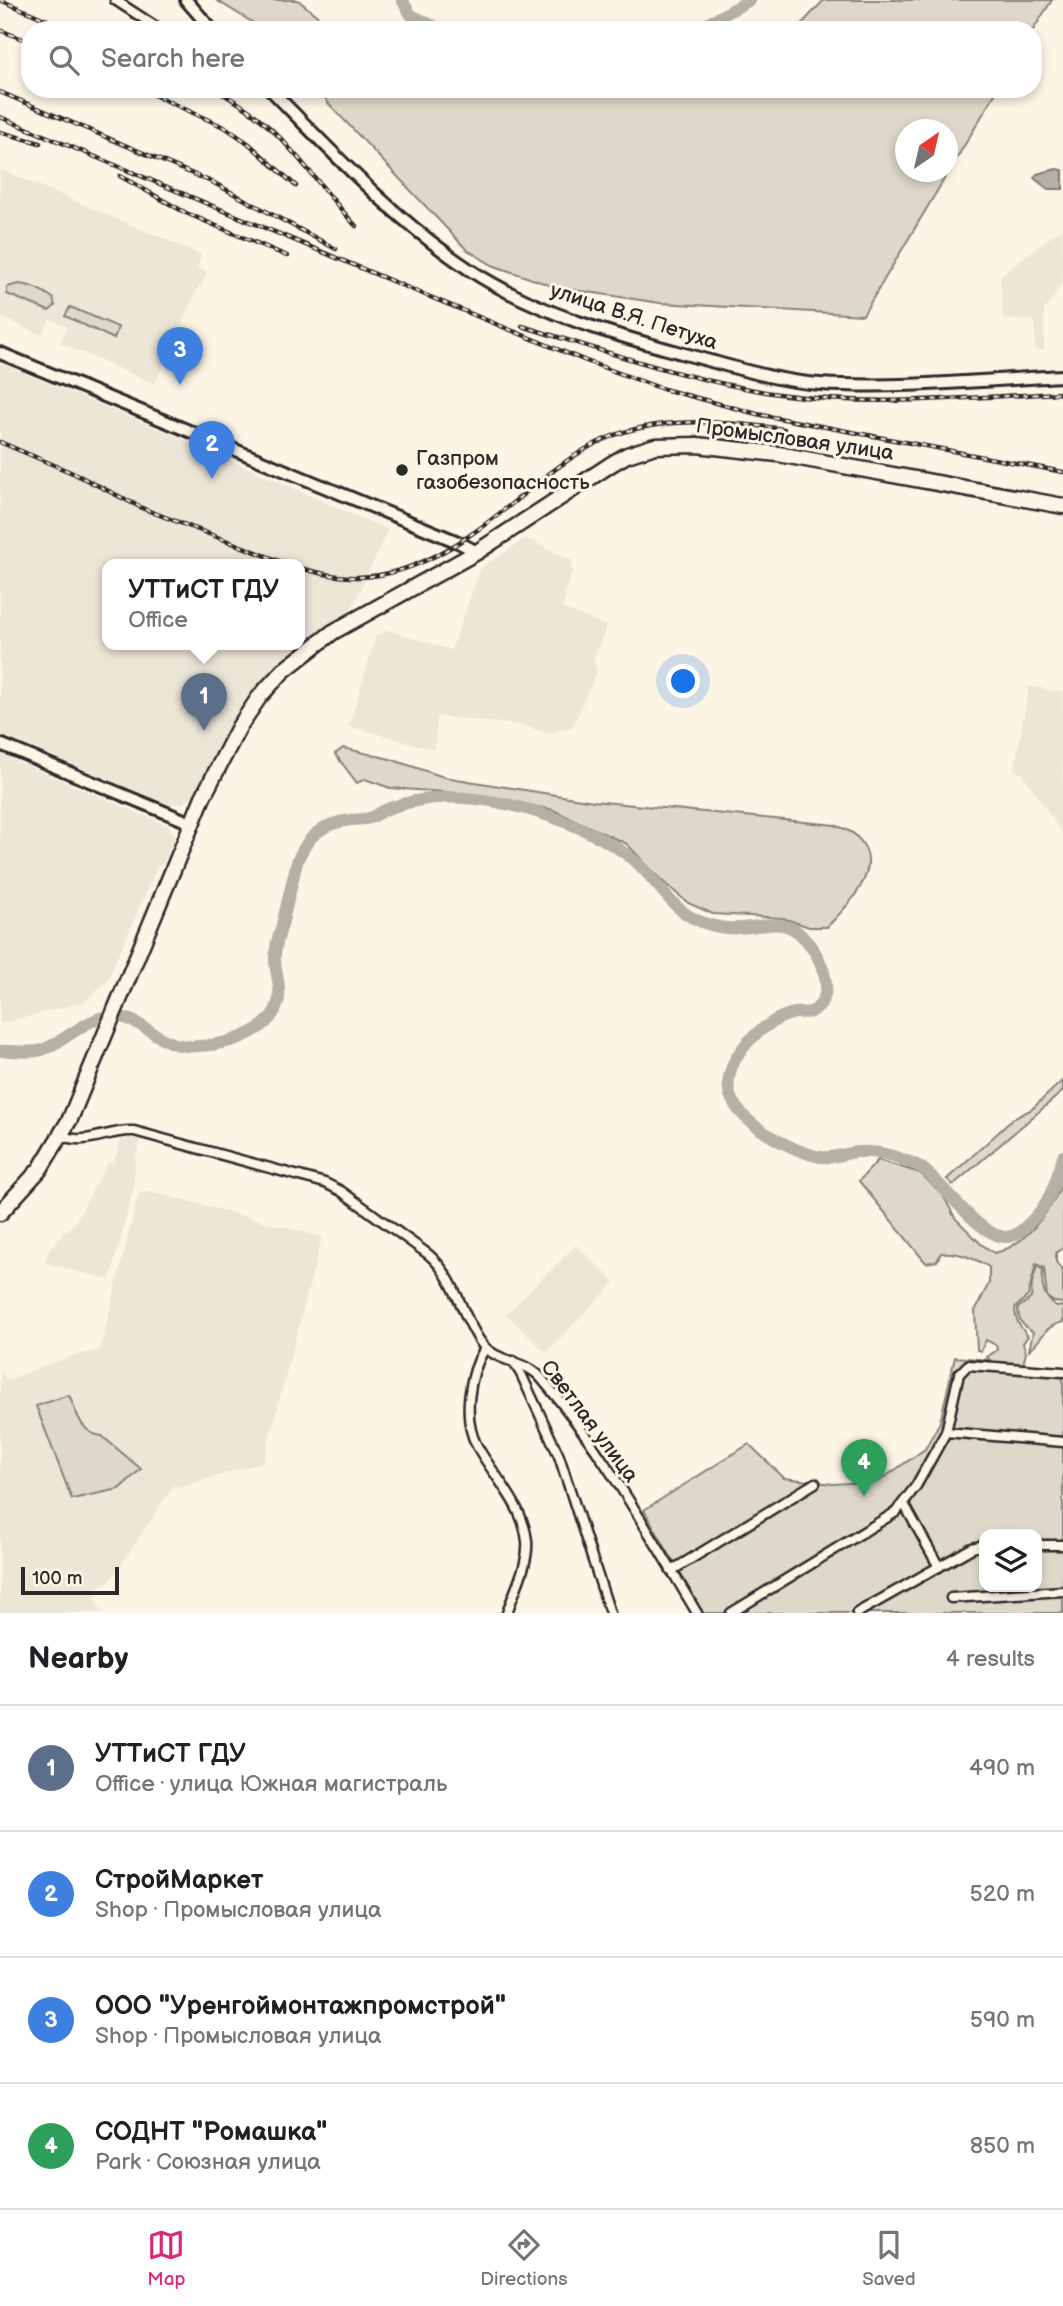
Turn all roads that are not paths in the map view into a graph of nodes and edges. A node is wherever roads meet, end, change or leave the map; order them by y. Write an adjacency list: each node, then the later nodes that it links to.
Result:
1 (115, 0): 3 (street)
2 (186, 0): 4 (street)
3 (147, 21)
4 (204, 21)
5 (279, 98): 7 (street, улица В.Я. Петуха)
6 (0, 353): 9 (street)
7 (1063, 376)
8 (1063, 506): 9 (highway, Промысловая улица)
9 (477, 552): 11 (highway, Промысловая улица)
10 (0, 744): 11 (street)
11 (191, 823): 12 (highway, Промысловая улица)
12 (61, 1135): 13 (highway, Промысловая улица); 14 (street)
13 (0, 1213)
14 (485, 1348): 15 (street, Светлая улица); 28 (street)
15 (513, 1361): 25 (street, Светлая улица); 29 (street)
16 (1063, 1372): 17 (street)
17 (946, 1432): 18 (street); 20 (street)
18 (1063, 1442)
19 (815, 1483): 25 (street)
20 (904, 1504): 24 (street); 31 (street)
21 (1042, 1545): 22 (street)
22 (1063, 1545)
23 (979, 1546): 24 (street)
24 (939, 1567): 32 (street)
25 (671, 1571): 30 (street, Светлая улица)
26 (1063, 1591): 27 (street)
27 (951, 1598)
28 (507, 1613)
29 (610, 1613)
30 (696, 1613)
31 (731, 1613)
32 (857, 1613)

